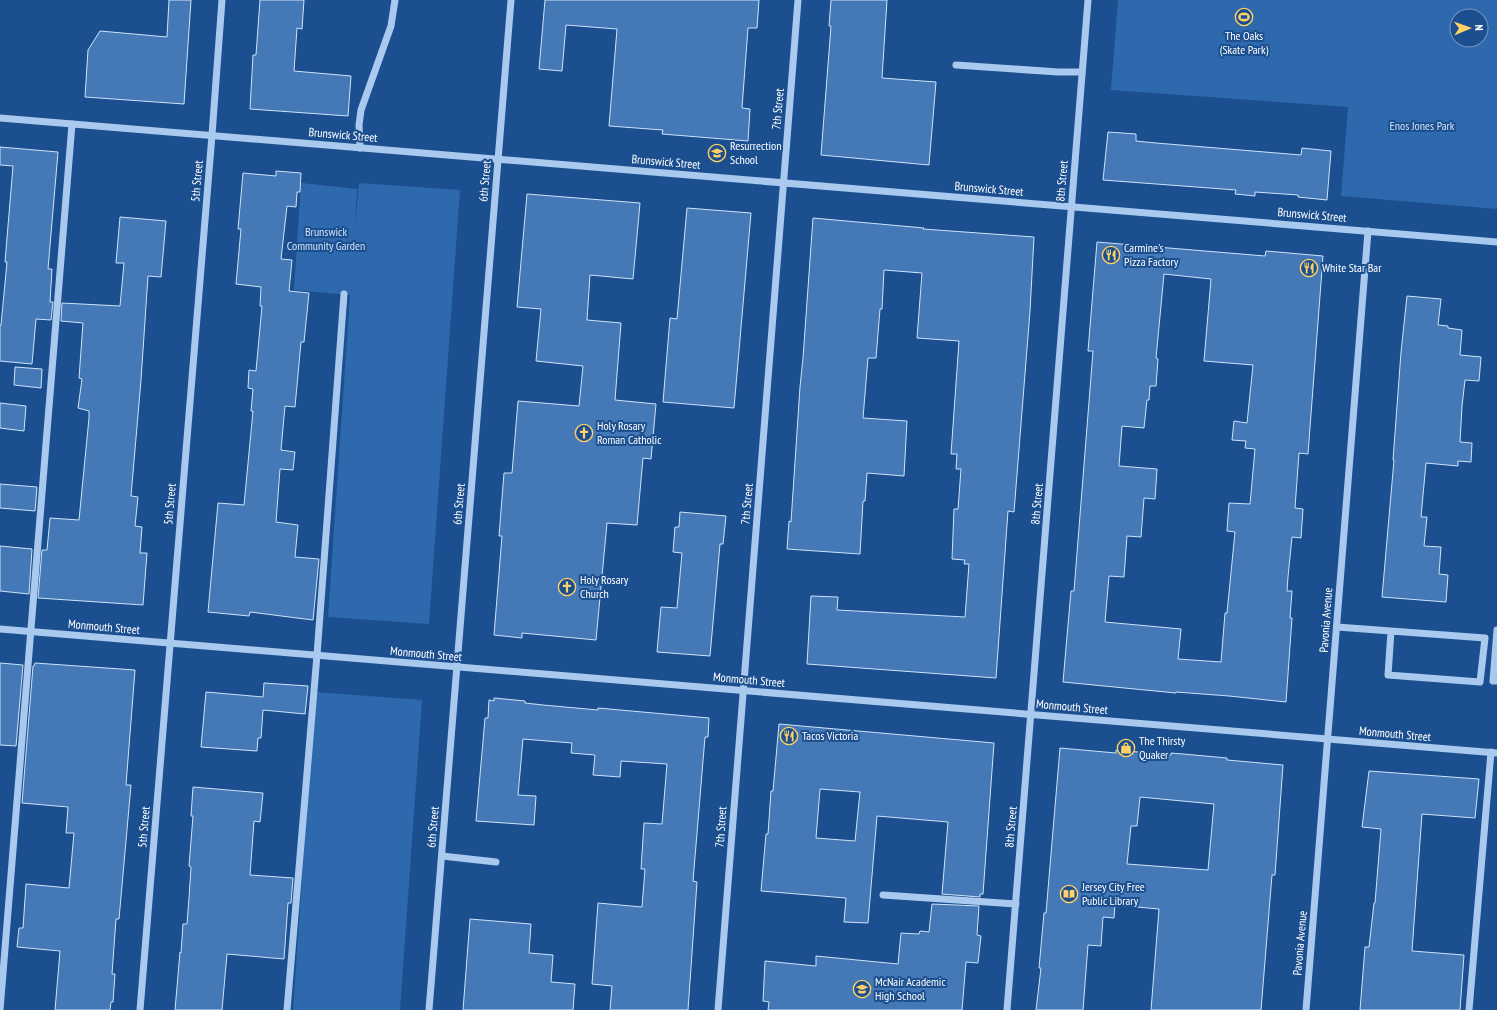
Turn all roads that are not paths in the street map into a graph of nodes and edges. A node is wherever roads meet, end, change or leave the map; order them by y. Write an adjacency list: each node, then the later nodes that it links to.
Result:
1 (222, 0): 10 (street, 5th Street)
2 (395, 0): 11 (street)
3 (511, 0): 12 (street, 6th Street)
4 (798, 0): 13 (street, 7th Street)
5 (1088, 0): 7 (street, 8th Street)
6 (956, 65): 7 (street)
7 (1082, 72): 14 (street, 8th Street)
8 (0, 118): 9 (street, Brunswick Street)
9 (72, 124): 10 (street, Brunswick Street); 22 (street)
10 (212, 136): 11 (street, Brunswick Street); 23 (street, 5th Street)
11 (360, 148): 12 (street, Brunswick Street)
12 (498, 159): 13 (street, Brunswick Street); 25 (street, 6th Street)
13 (784, 183): 14 (street, Brunswick Street); 27 (street, 7th Street)
14 (1071, 206): 15 (street, Brunswick Street); 28 (street, 8th Street)
15 (1368, 231): 16 (street, Brunswick Street); 18 (street, Pavonia Avenue)
16 (1497, 242)
17 (344, 294): 24 (street)
18 (1337, 627): 21 (street); 29 (street, Pavonia Avenue)
19 (0, 629): 22 (street, Monmouth Street)
20 (1497, 630): 26 (street)
21 (1391, 631): 21 (street)
22 (31, 632): 23 (street, Monmouth Street); 35 (street)
23 (170, 644): 24 (street, Monmouth Street); 36 (street, 5th Street)
24 (317, 656): 25 (street, Monmouth Street); 37 (street)
25 (457, 667): 27 (street, Monmouth Street); 31 (street, 6th Street)
26 (1497, 681)
27 (743, 691): 28 (street, Monmouth Street); 39 (street, 7th Street)
28 (1031, 715): 29 (street, Monmouth Street); 34 (street, 8th Street)
29 (1328, 739): 30 (street, Monmouth Street); 41 (street, Pavonia Avenue)
30 (1494, 753): 42 (street)
31 (442, 856): 32 (street); 38 (street, 6th Street)
32 (496, 862)
33 (883, 895): 34 (street)
34 (1016, 904): 40 (street, 8th Street)
35 (0, 1010)
36 (140, 1010)
37 (287, 1010)
38 (429, 1010)
39 (718, 1010)
40 (1007, 1010)
41 (1306, 1010)
42 (1469, 1010)

